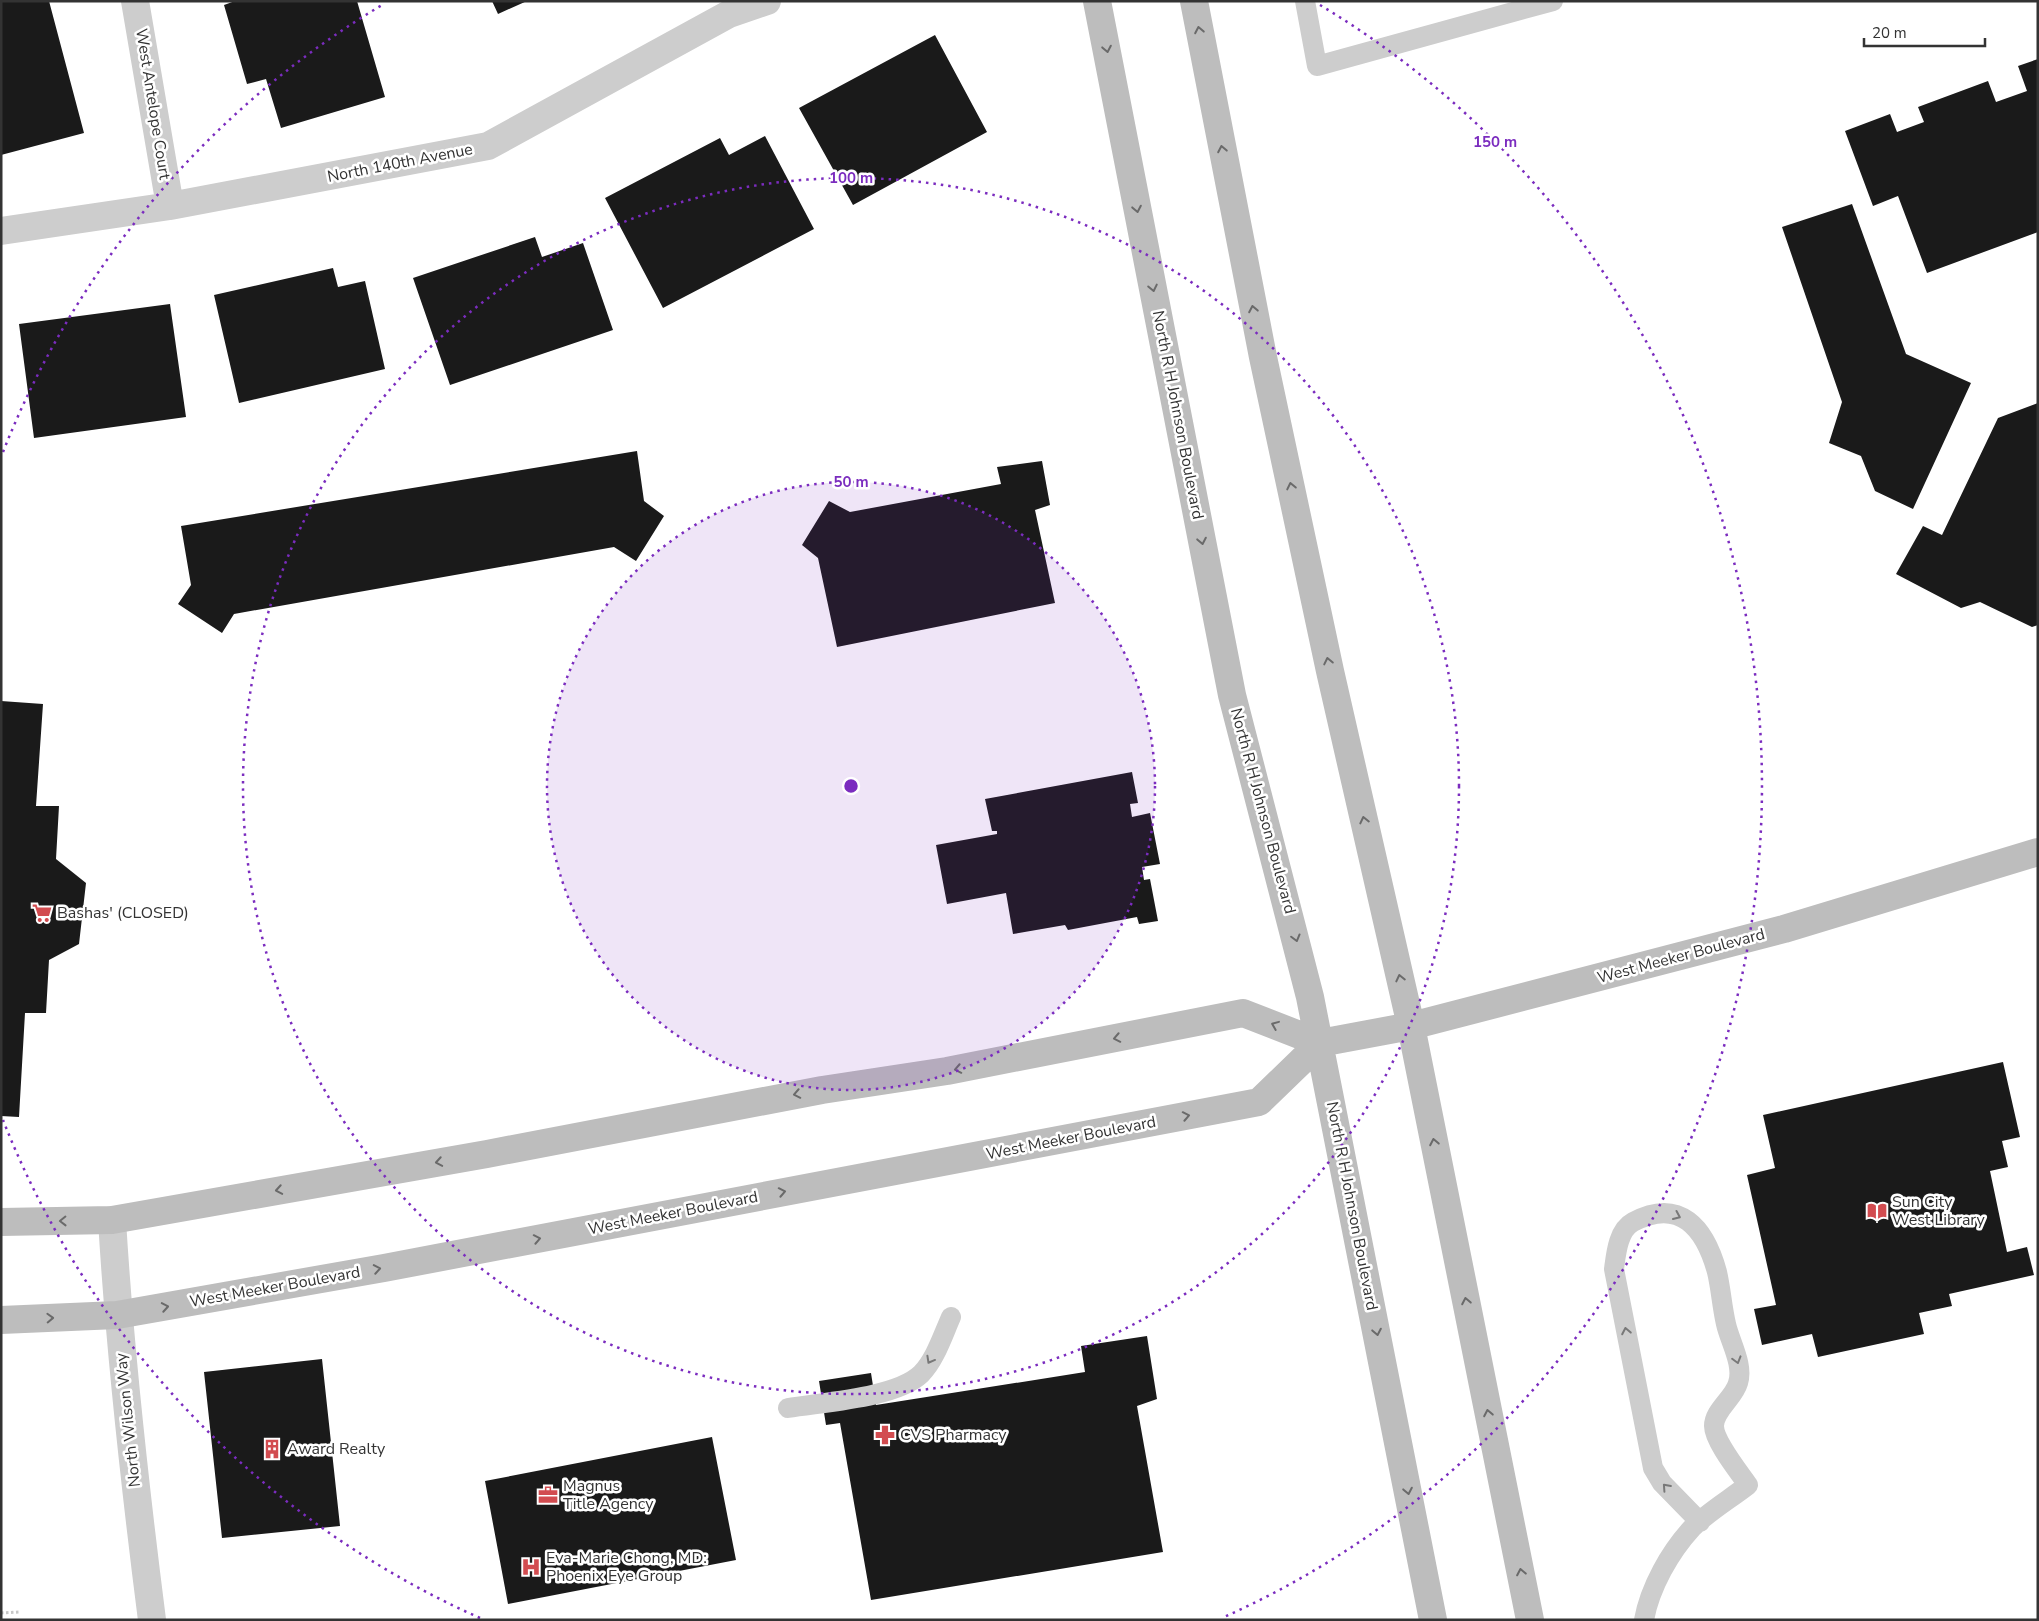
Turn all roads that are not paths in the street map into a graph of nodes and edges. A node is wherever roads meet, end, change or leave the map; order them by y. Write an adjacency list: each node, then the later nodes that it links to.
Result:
1 (135, 1): 8 (street, West Antelope Court)
2 (767, 1): 7 (street, North 140th Avenue)
3 (1098, 1): 12 (main road, North R H Johnson Boulevard, one-way to 12)
4 (1194, 1): 11 (main road, one-way to 4)
5 (1305, 1): 6 (lane)
6 (1553, 1)
7 (726, 8): 8 (street, North 140th Avenue)
8 (170, 206): 9 (street, North 140th Avenue)
9 (1, 231)
10 (2038, 852): 11 (main road, West Meeker Boulevard)
11 (1410, 1026): 12 (main road, West Meeker Boulevard); 22 (main road, one-way to 11)
12 (1320, 1043): 13 (main road, one-way to 13); 15 (main road, West Meeker Boulevard, one-way to 12); 21 (main road, North R H Johnson Boulevard, one-way to 21)
13 (112, 1220): 14 (main road, one-way to 14); 15 (street, North Wilson Way)
14 (1, 1222)
15 (118, 1315): 17 (main road, West Meeker Boulevard, one-way to 15); 20 (street, North Wilson Way)
16 (951, 1317): 18 (lane, one-way to 18)
17 (1, 1320)
18 (788, 1408)
19 (1700, 1522): 19 (lane, one-way to 19); 23 (lane)
20 (152, 1620)
21 (1433, 1620)
22 (1530, 1620)
23 (1644, 1620)

